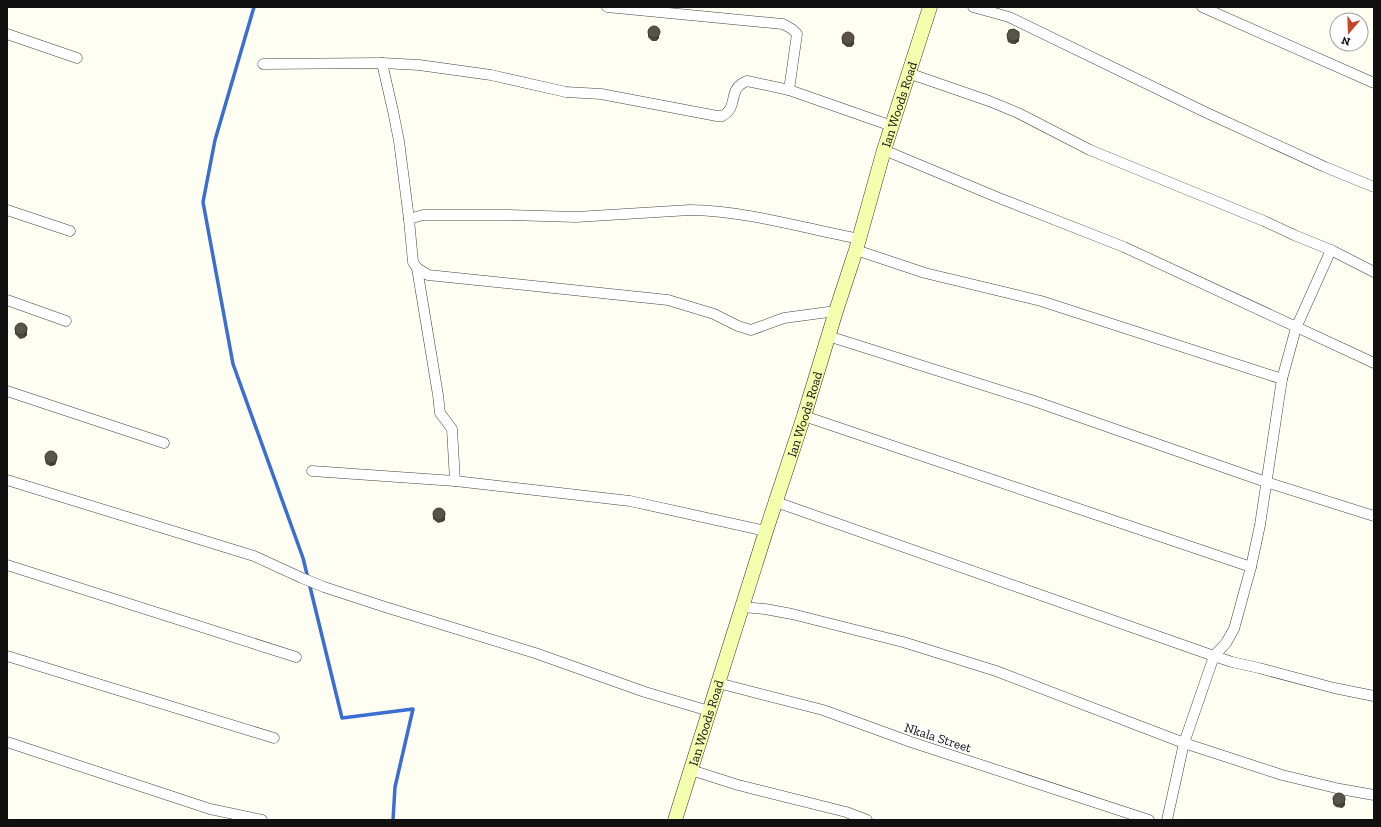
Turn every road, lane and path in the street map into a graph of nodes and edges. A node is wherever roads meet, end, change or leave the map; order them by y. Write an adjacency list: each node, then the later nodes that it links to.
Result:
1 (607, 7): 13 (street)
2 (930, 7): 11 (street, Ian Woods Road)
3 (973, 7): 6 (street)
4 (1012, 7): 6 (street)
5 (1202, 7): 12 (street)
6 (1009, 17): 16 (street)
7 (7, 34): 8 (street)
8 (77, 58)
9 (382, 63): 10 (street); 13 (street); 18 (street)
10 (263, 64)
11 (908, 73): 14 (street, Ian Woods Road); 21 (street)
12 (1374, 84)
13 (789, 90): 14 (street)
14 (892, 126): 15 (street, Ian Woods Road)
15 (884, 150): 20 (street, Ian Woods Road); 27 (street)
16 (1374, 187)
17 (7, 210): 19 (street)
18 (409, 219): 20 (street); 22 (street)
19 (70, 231)
20 (858, 245): 25 (street, Ian Woods Road); 30 (street)
21 (1331, 250): 23 (street); 27 (street)
22 (417, 268): 25 (street); 36 (street)
23 (1374, 272)
24 (7, 300): 26 (street)
25 (836, 311): 28 (street, Ian Woods Road)
26 (66, 321)
27 (1296, 328): 29 (street); 30 (street)
28 (828, 336): 32 (street, Ian Woods Road); 37 (street)
29 (1374, 363)
30 (1282, 379): 37 (street)
31 (7, 391): 33 (street)
32 (804, 416): 38 (street, Ian Woods Road); 42 (street)
33 (164, 442)
34 (312, 471): 36 (street)
35 (7, 480): 49 (street)
36 (455, 481): 40 (street)
37 (1266, 482): 39 (street); 42 (street)
38 (776, 502): 40 (street, Ian Woods Road); 45 (street)
39 (1374, 516)
40 (766, 530): 43 (street, Ian Woods Road)
41 (7, 565): 46 (street)
42 (1251, 567): 45 (street)
43 (742, 607): 47 (street, Ian Woods Road); 52 (street)
44 (7, 656): 50 (street)
45 (1214, 656): 48 (street); 52 (street)
46 (296, 657)
47 (718, 683): 49 (street, Ian Woods Road); 58 (street, Nkala Street)
48 (1374, 696)
49 (709, 711): 53 (street, Ian Woods Road)
50 (274, 738)
51 (7, 742): 55 (street)
52 (1184, 743): 54 (street); 59 (street)
53 (690, 770): 56 (street, Ian Woods Road); 57 (street)
54 (1374, 795)
55 (262, 820)
56 (675, 820)
57 (867, 820)
58 (1150, 820)
59 (1167, 820)

